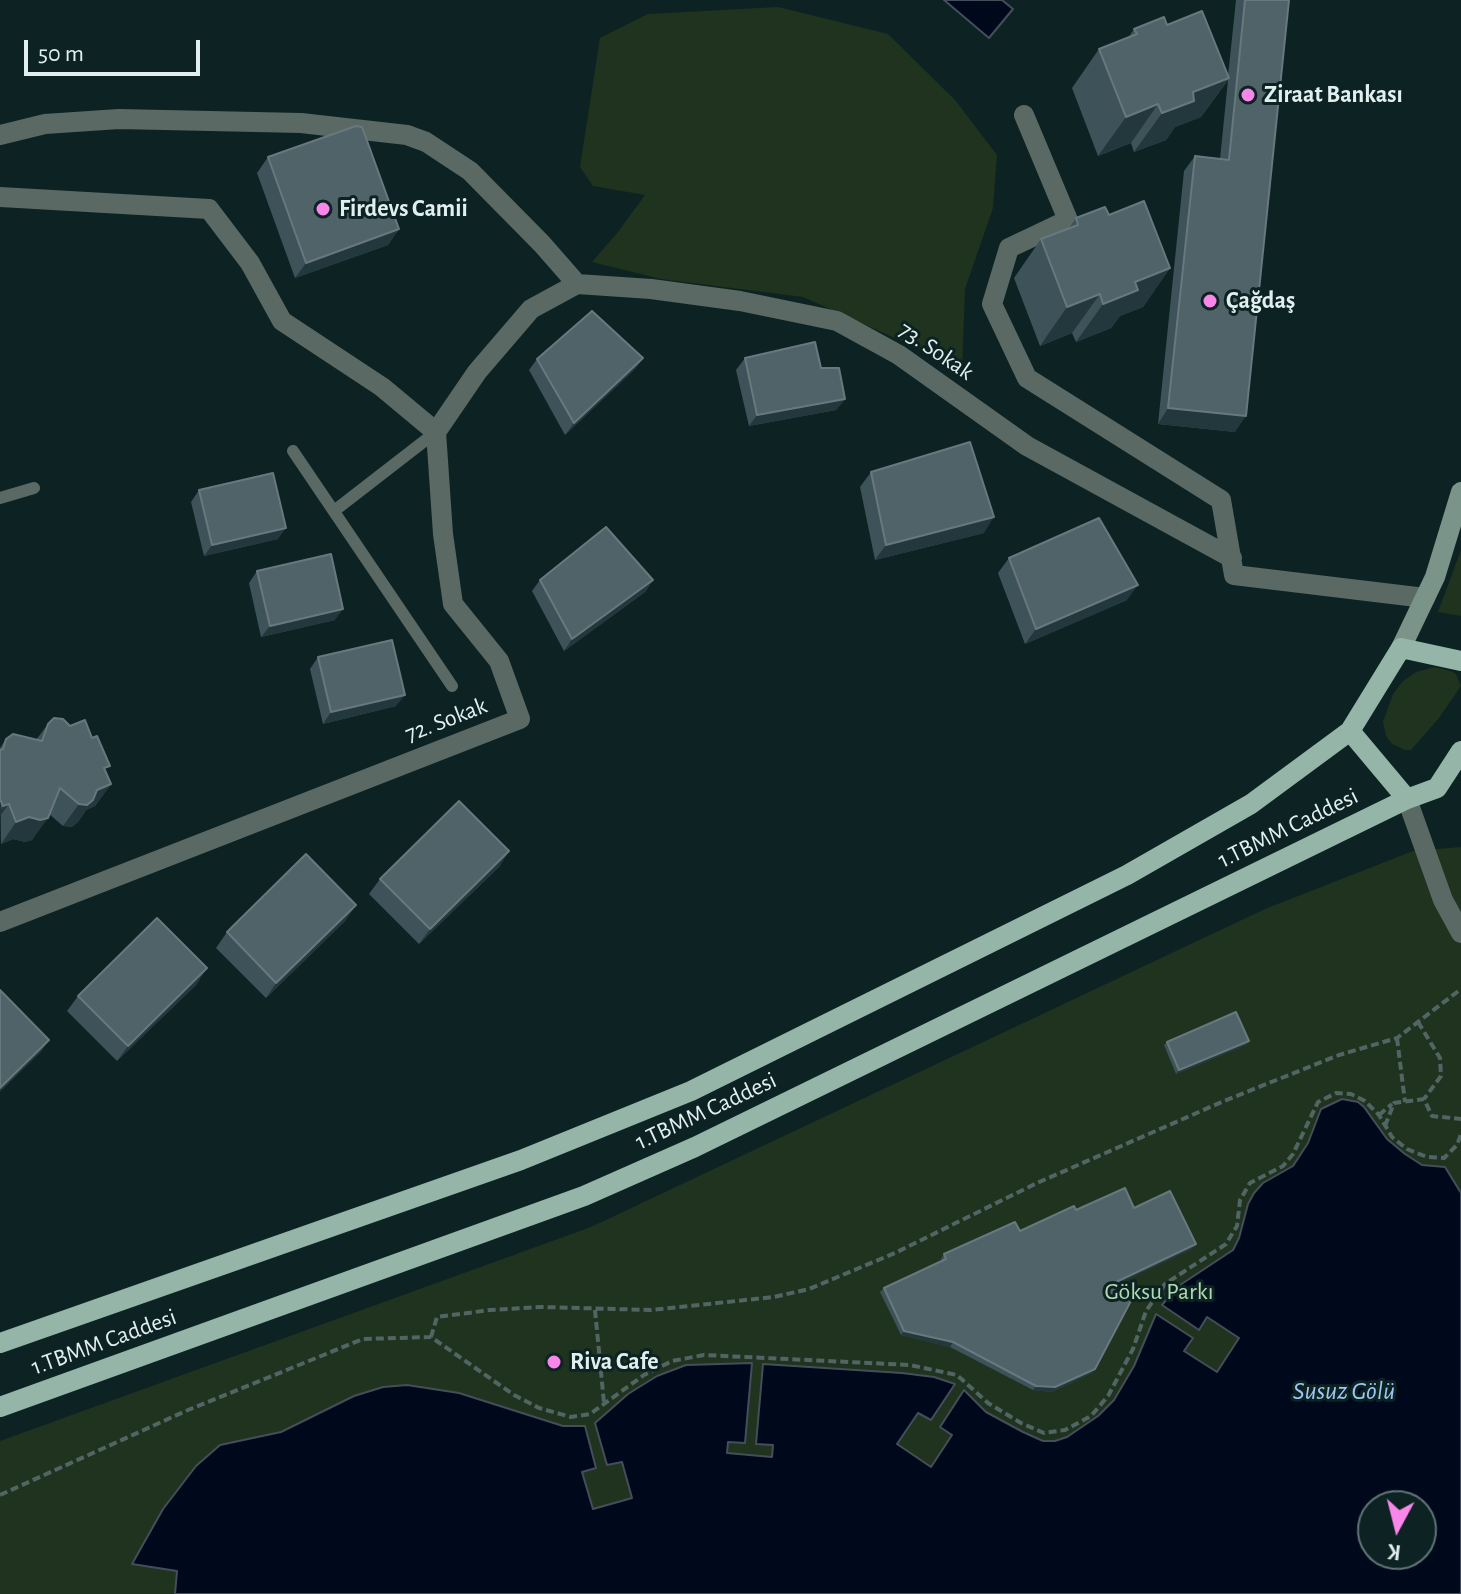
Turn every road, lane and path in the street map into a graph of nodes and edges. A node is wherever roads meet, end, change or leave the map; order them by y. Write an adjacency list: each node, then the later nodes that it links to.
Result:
1 (1024, 115): 11 (street)
2 (0, 135): 4 (street)
3 (0, 197): 5 (street)
4 (577, 284): 5 (street); 11 (street, 73. Sokak)
5 (436, 432): 10 (lane); 21 (street, 72. Sokak)
6 (293, 451): 10 (lane)
7 (34, 488): 9 (lane)
8 (1461, 492): 12 (main road)
9 (0, 498)
10 (334, 511): 15 (lane)
11 (1232, 558): 12 (street, 73. Sokak)
12 (1425, 598): 13 (main road)
13 (1401, 648): 14 (main road); 16 (main road)
14 (1461, 661)
15 (452, 686)
16 (1350, 731): 20 (main road); 35 (main road, 1.TBMM Caddesi)
17 (1461, 751): 18 (main road)
18 (1437, 788): 19 (main road); 20 (main road, 1.TBMM Caddesi)
19 (1461, 788)
20 (1407, 799): 22 (street); 37 (main road, 1.TBMM Caddesi)
21 (0, 922)
22 (1461, 933)
23 (1461, 989): 24 (path)
24 (1418, 1022): 25 (path); 26 (path)
25 (1397, 1038): 27 (path); 33 (path)
26 (1424, 1099): 27 (path); 30 (path)
27 (1405, 1102): 28 (path)
28 (1394, 1103): 29 (path); 31 (path)
29 (1379, 1115): 31 (path); 36 (path)
30 (1461, 1119)
31 (1385, 1126): 32 (path)
32 (1461, 1134)
33 (595, 1310): 34 (path); 36 (path)
34 (431, 1337): 36 (path); 38 (path)
35 (0, 1343)
36 (604, 1403)
37 (0, 1407)
38 (0, 1495)

